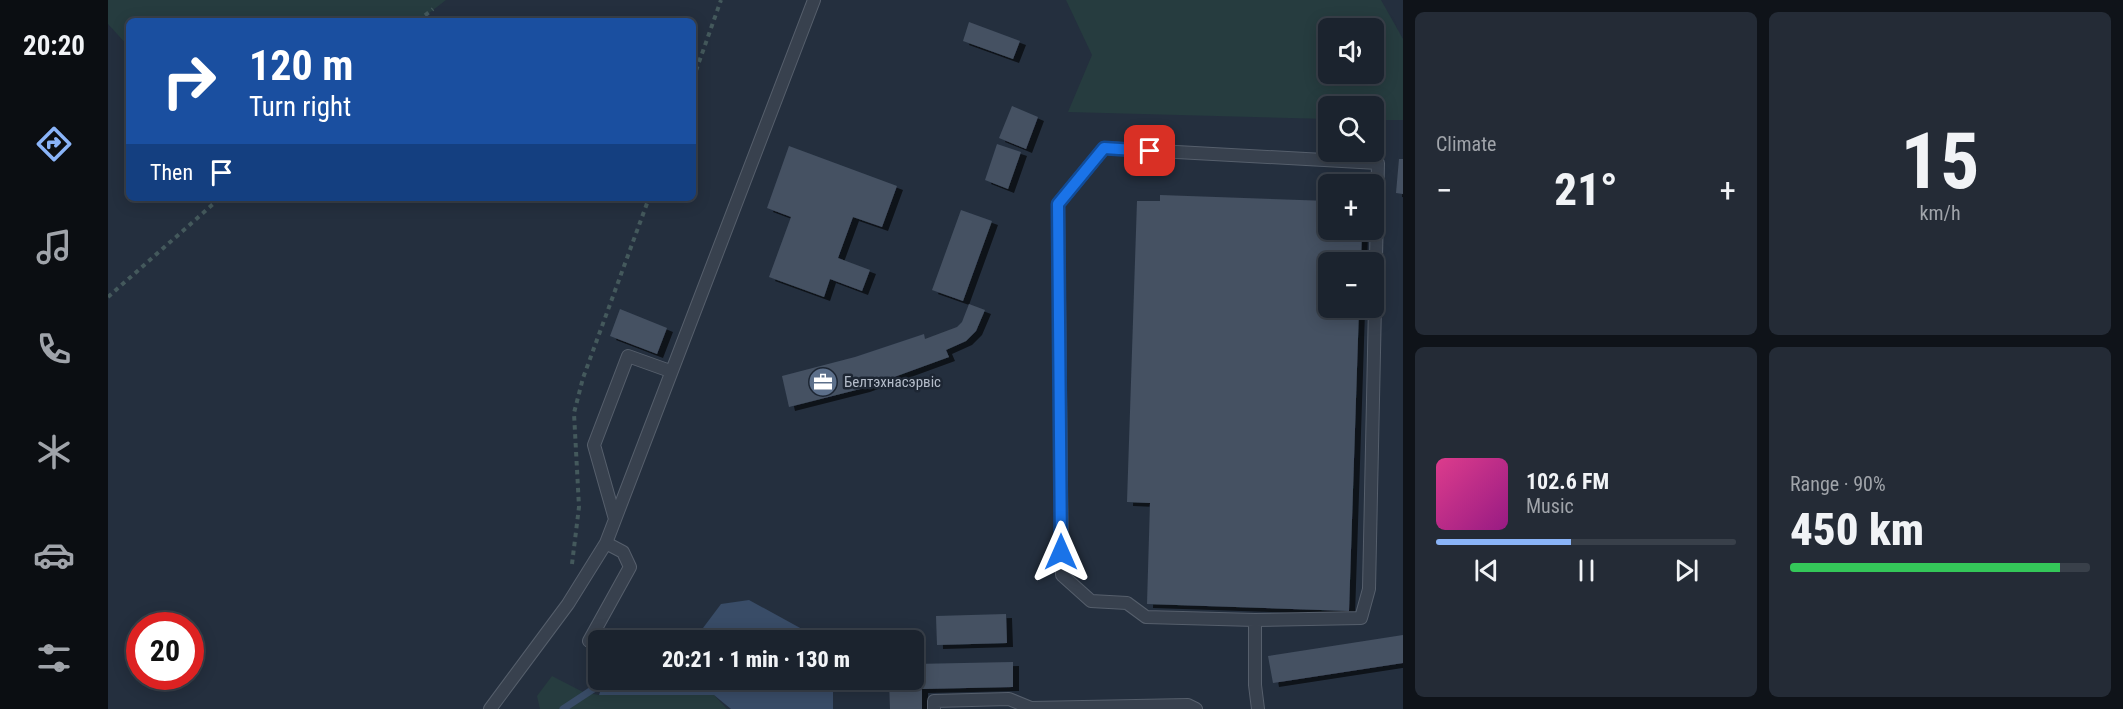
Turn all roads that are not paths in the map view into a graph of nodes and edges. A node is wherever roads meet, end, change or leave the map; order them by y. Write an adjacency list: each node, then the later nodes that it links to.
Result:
1 (814, 0): 2 (lane)
2 (670, 371): 3 (lane); 3 (lane)
3 (615, 519): 4 (lane)
4 (606, 543): 6 (lane); 8 (lane)
5 (1255, 620): 5 (lane); 11 (lane)
6 (595, 630)
7 (1010, 704): 9 (lane); 10 (lane)
8 (490, 709)
9 (934, 709)
10 (1196, 709)
11 (1258, 709)

